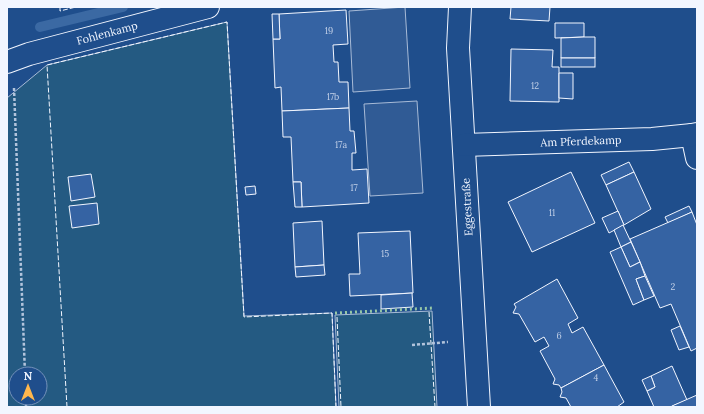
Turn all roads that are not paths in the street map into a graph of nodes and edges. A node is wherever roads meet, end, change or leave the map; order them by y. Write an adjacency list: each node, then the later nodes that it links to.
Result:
1 (208, 7): 3 (street, Fohlenkamp)
2 (460, 7): 5 (street, Eggestraße)
3 (10, 60)
4 (695, 134): 5 (street, Am Pferdekamp); 6 (street)
5 (464, 145): 7 (street, Eggestraße)
6 (697, 158)
7 (478, 407)

